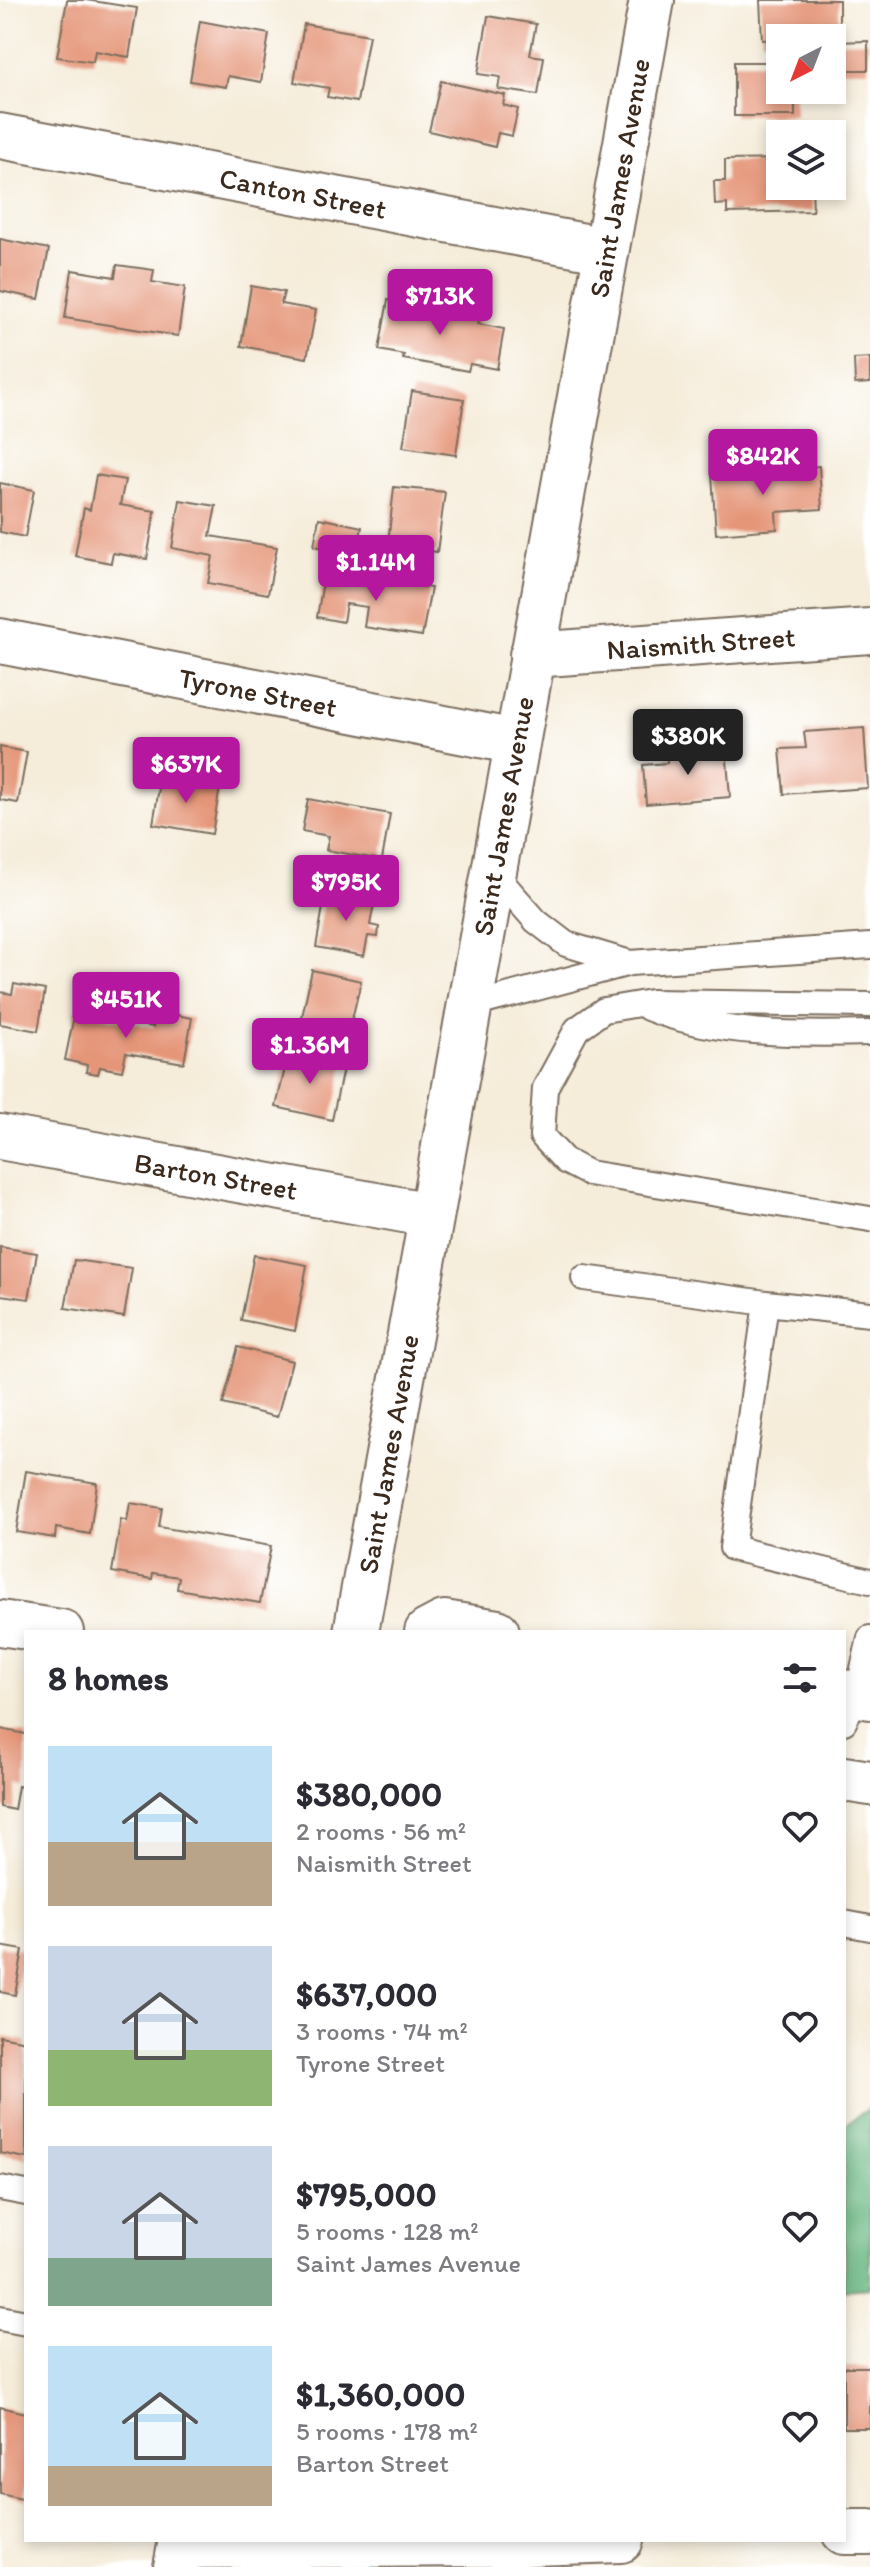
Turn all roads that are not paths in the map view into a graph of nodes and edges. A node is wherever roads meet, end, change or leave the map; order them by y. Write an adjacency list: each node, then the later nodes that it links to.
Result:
1 (652, 0): 3 (street, Saint James Avenue)
2 (0, 136): 3 (street, Canton Street)
3 (606, 250): 6 (street, Saint James Avenue)
4 (870, 631): 6 (street, Naismith Street)
5 (0, 641): 7 (street, Tyrone Street)
6 (532, 655): 7 (street, Saint James Avenue)
7 (516, 742): 8 (street, Saint James Avenue)
8 (493, 872): 10 (lane); 13 (street, Saint James Avenue)
9 (870, 946): 10 (lane)
10 (630, 963): 13 (lane)
11 (639, 1004): 12 (lane); 14 (lane); 17 (lane)
12 (870, 1005)
13 (469, 1006): 16 (street, Saint James Avenue)
14 (870, 1033)
15 (0, 1137): 16 (street, Barton Street)
16 (431, 1215): 24 (street, Saint James Avenue)
17 (870, 1219)
18 (584, 1278): 19 (lane)
19 (766, 1303): 20 (lane); 21 (lane)
20 (870, 1314)
21 (870, 1581)
22 (0, 1623): 23 (street)
23 (47, 1630)
24 (356, 1630)
25 (431, 1630): 26 (street)
26 (485, 1630)
27 (870, 1638): 28 (lane)
28 (854, 1702)
29 (846, 1779): 30 (street)
30 (870, 1783)
31 (846, 1923): 32 (lane)
32 (870, 1928)
33 (0, 2188): 34 (lane)
34 (24, 2193)
35 (0, 2318): 36 (lane)
36 (24, 2323)
37 (846, 2532): 38 (street)
38 (870, 2532)
39 (448, 2542): 40 (street)
40 (362, 2543): 41 (street)
41 (179, 2551)

